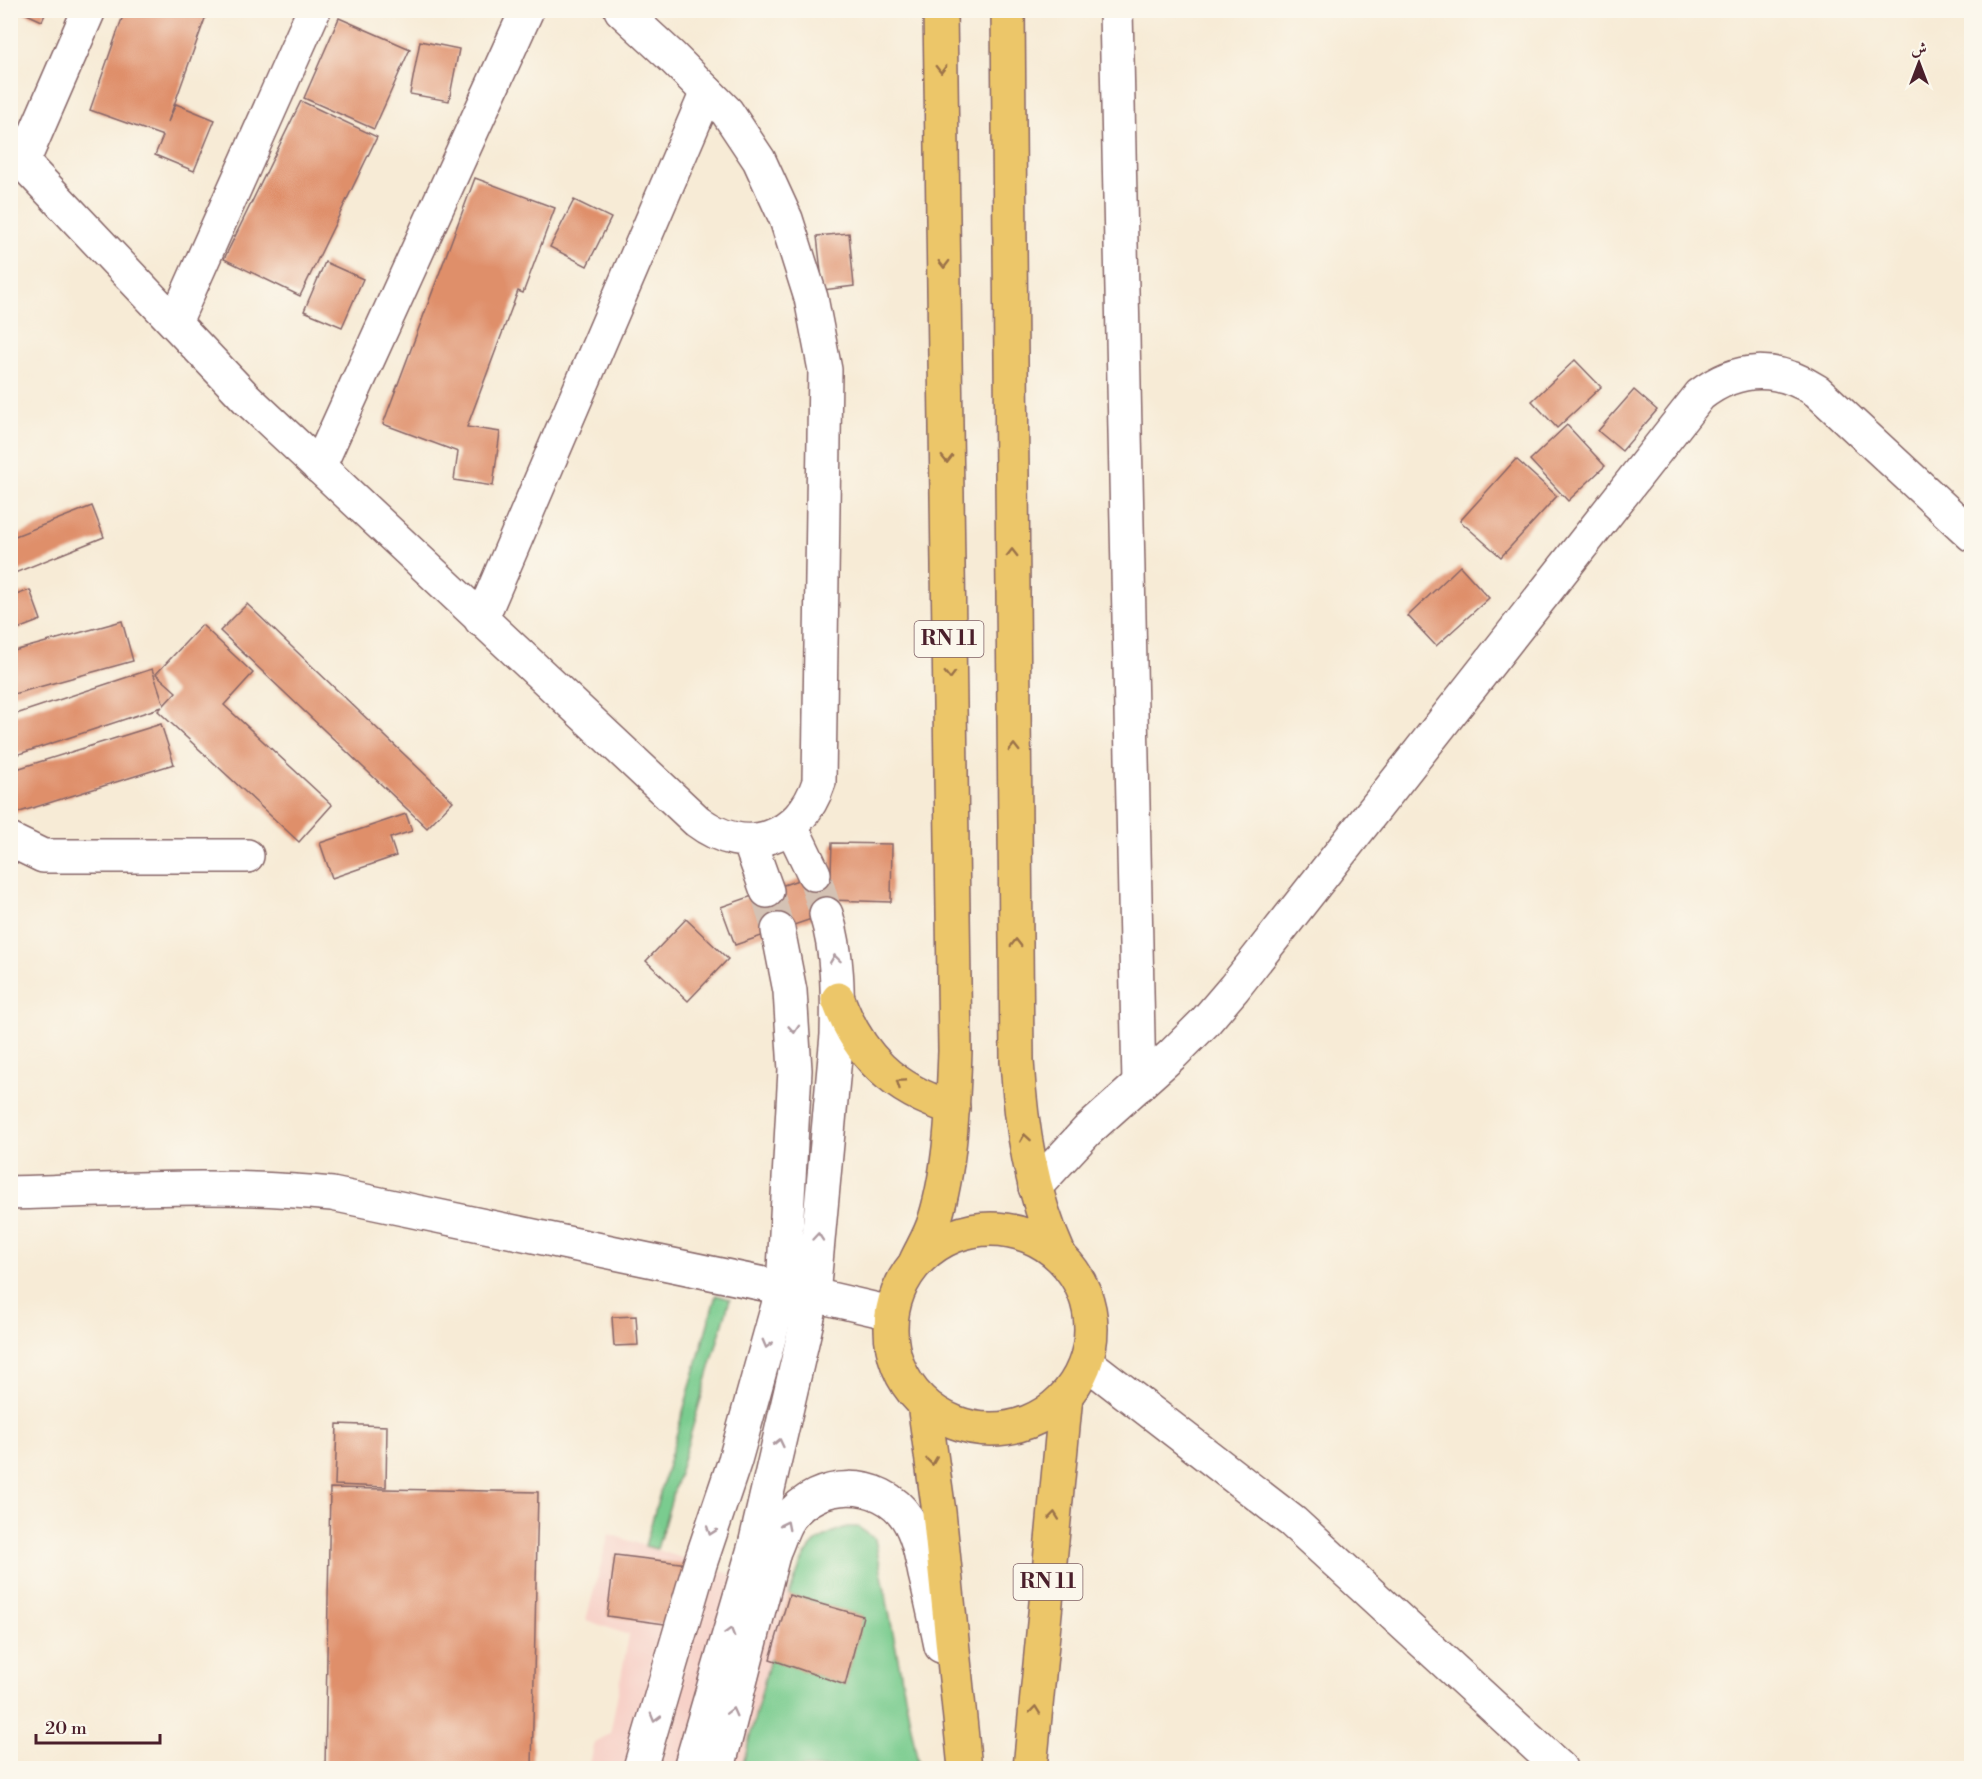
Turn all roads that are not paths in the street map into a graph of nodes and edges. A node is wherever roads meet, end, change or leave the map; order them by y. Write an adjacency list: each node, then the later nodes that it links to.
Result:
1 (90, 10): 9 (street)
2 (314, 10): 10 (street)
3 (526, 10): 11 (street)
4 (621, 10): 8 (street)
5 (940, 10): 24 (highway, RN 11, one-way to 24)
6 (1008, 10): 25 (highway, RN 11, one-way to 6)
7 (1116, 10): 23 (street)
8 (707, 92): 13 (street); 14 (street)
9 (17, 156): 10 (street)
10 (175, 322): 11 (street)
11 (319, 467): 13 (street)
12 (1971, 535): 23 (street)
13 (482, 620): 16 (street)
14 (791, 826): 16 (street); 18 (street)
15 (10, 840): 17 (street)
16 (748, 841): 19 (street)
17 (247, 856)
18 (814, 874)
19 (767, 891)
20 (826, 914): 22 (street, one-way to 20)
21 (778, 930): 29 (street, one-way to 29)
22 (838, 999): 24 (highway, one-way to 22); 29 (street, one-way to 22)
23 (1139, 1085): 25 (street)
24 (952, 1108): 28 (highway, RN 11)
25 (1035, 1187): 27 (highway, RN 11)
26 (10, 1193): 29 (street)
27 (1059, 1254): 28 (highway); 31 (highway)
28 (916, 1262): 30 (highway)
29 (798, 1291): 30 (street); 34 (street, one-way to 34); 35 (street, one-way to 29)
30 (891, 1313): 33 (highway)
31 (1086, 1362): 32 (highway); 39 (street)
32 (1066, 1396): 33 (highway); 38 (highway, RN 11, one-way to 32)
33 (924, 1404): 37 (highway, one-way to 37)
34 (640, 1768)
35 (690, 1768)
36 (718, 1768): 37 (street, one-way to 37)
37 (965, 1768)
38 (1030, 1768)
39 (1560, 1768)

